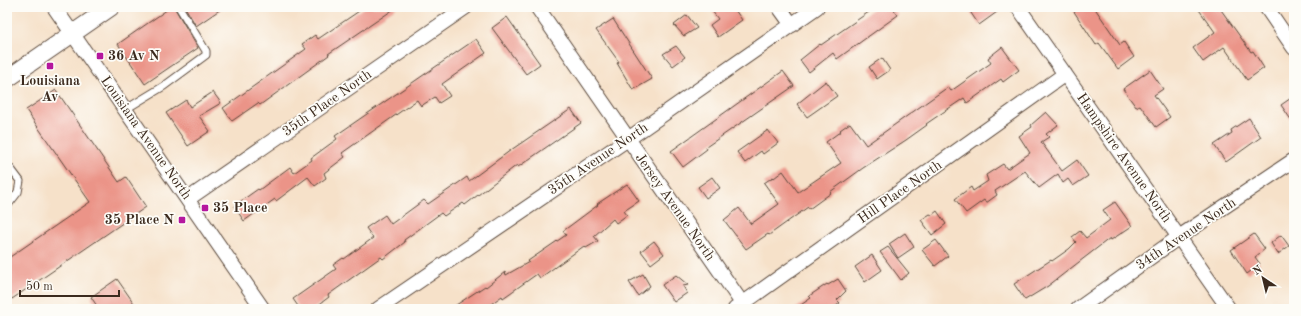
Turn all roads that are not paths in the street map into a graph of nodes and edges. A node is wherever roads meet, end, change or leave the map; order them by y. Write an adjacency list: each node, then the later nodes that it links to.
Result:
1 (54, 7): 11 (street, Louisiana Avenue North)
2 (111, 7): 11 (street)
3 (179, 7): 15 (lane)
4 (466, 7): 19 (street, 35th Place North)
5 (537, 7): 16 (street, Jersey Avenue North)
6 (779, 7): 10 (street)
7 (817, 7): 10 (street, 35th Avenue North)
8 (1018, 7): 13 (street, Hampshire Avenue North)
9 (1266, 7): 12 (street)
10 (792, 25): 16 (street, 35th Avenue North)
11 (73, 33): 14 (street); 15 (street, Louisiana Avenue North)
12 (1294, 48)
13 (1065, 74): 21 (street, Hampshire Avenue North); 22 (street, Hill Place North)
14 (7, 79)
15 (126, 109): 19 (street, Louisiana Avenue North)
16 (628, 139): 22 (street, Jersey Avenue North); 24 (street, 35th Avenue North)
17 (1294, 160): 21 (street, 34th Avenue North)
18 (7, 167): 20 (lane)
19 (188, 199): 23 (street, Louisiana Avenue North)
20 (7, 206)
21 (1179, 237): 25 (street, 34th Avenue North); 26 (street, Hampshire Avenue North)
22 (741, 307)
23 (263, 309)
24 (378, 309)
25 (1078, 309)
26 (1229, 309)

